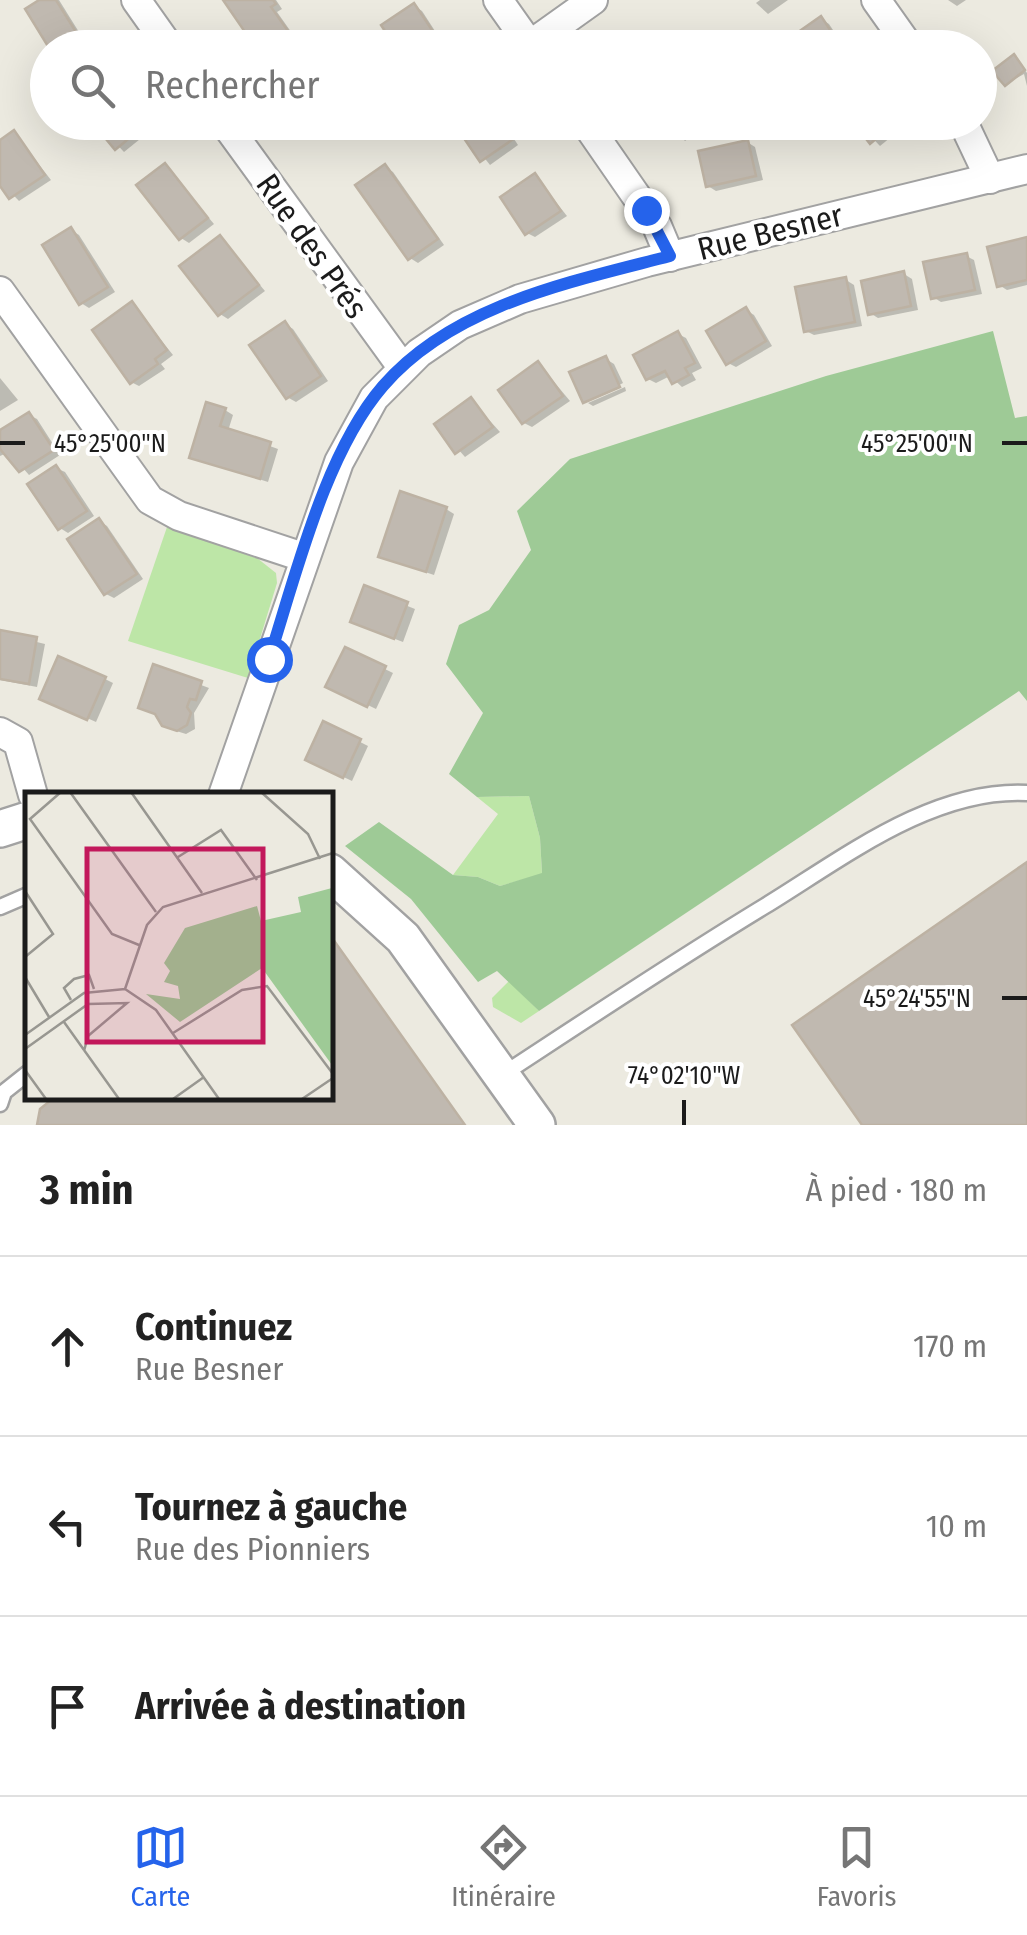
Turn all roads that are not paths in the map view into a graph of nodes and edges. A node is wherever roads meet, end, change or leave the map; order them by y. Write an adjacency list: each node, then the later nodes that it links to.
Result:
1 (136, 0): 5 (street)
2 (498, 0): 6 (street)
3 (593, 0): 7 (street)
4 (876, 0): 8 (street)
5 (157, 30)
6 (520, 30)
7 (553, 30)
8 (897, 30)
9 (237, 140): 16 (street, Rue des Prés)
10 (597, 140): 14 (street)
11 (972, 140): 13 (street)
12 (1027, 169): 13 (street, Rue Besner)
13 (990, 179): 14 (street, Rue Besner)
14 (670, 256): 16 (street, Rue Besner)
15 (0, 291): 17 (street)
16 (402, 367): 17 (street, Rue Besner)
17 (303, 557): 20 (street, Rue Besner)
18 (0, 732): 19 (street)
19 (32, 792)
20 (224, 792)
21 (1027, 793): 28 (lane)
22 (25, 821): 23 (street)
23 (0, 829)
24 (332, 874): 28 (street)
25 (25, 896): 26 (lane)
26 (0, 907)
27 (25, 1075): 29 (lane)
28 (502, 1075): 30 (street)
29 (0, 1104)
30 (536, 1125)

